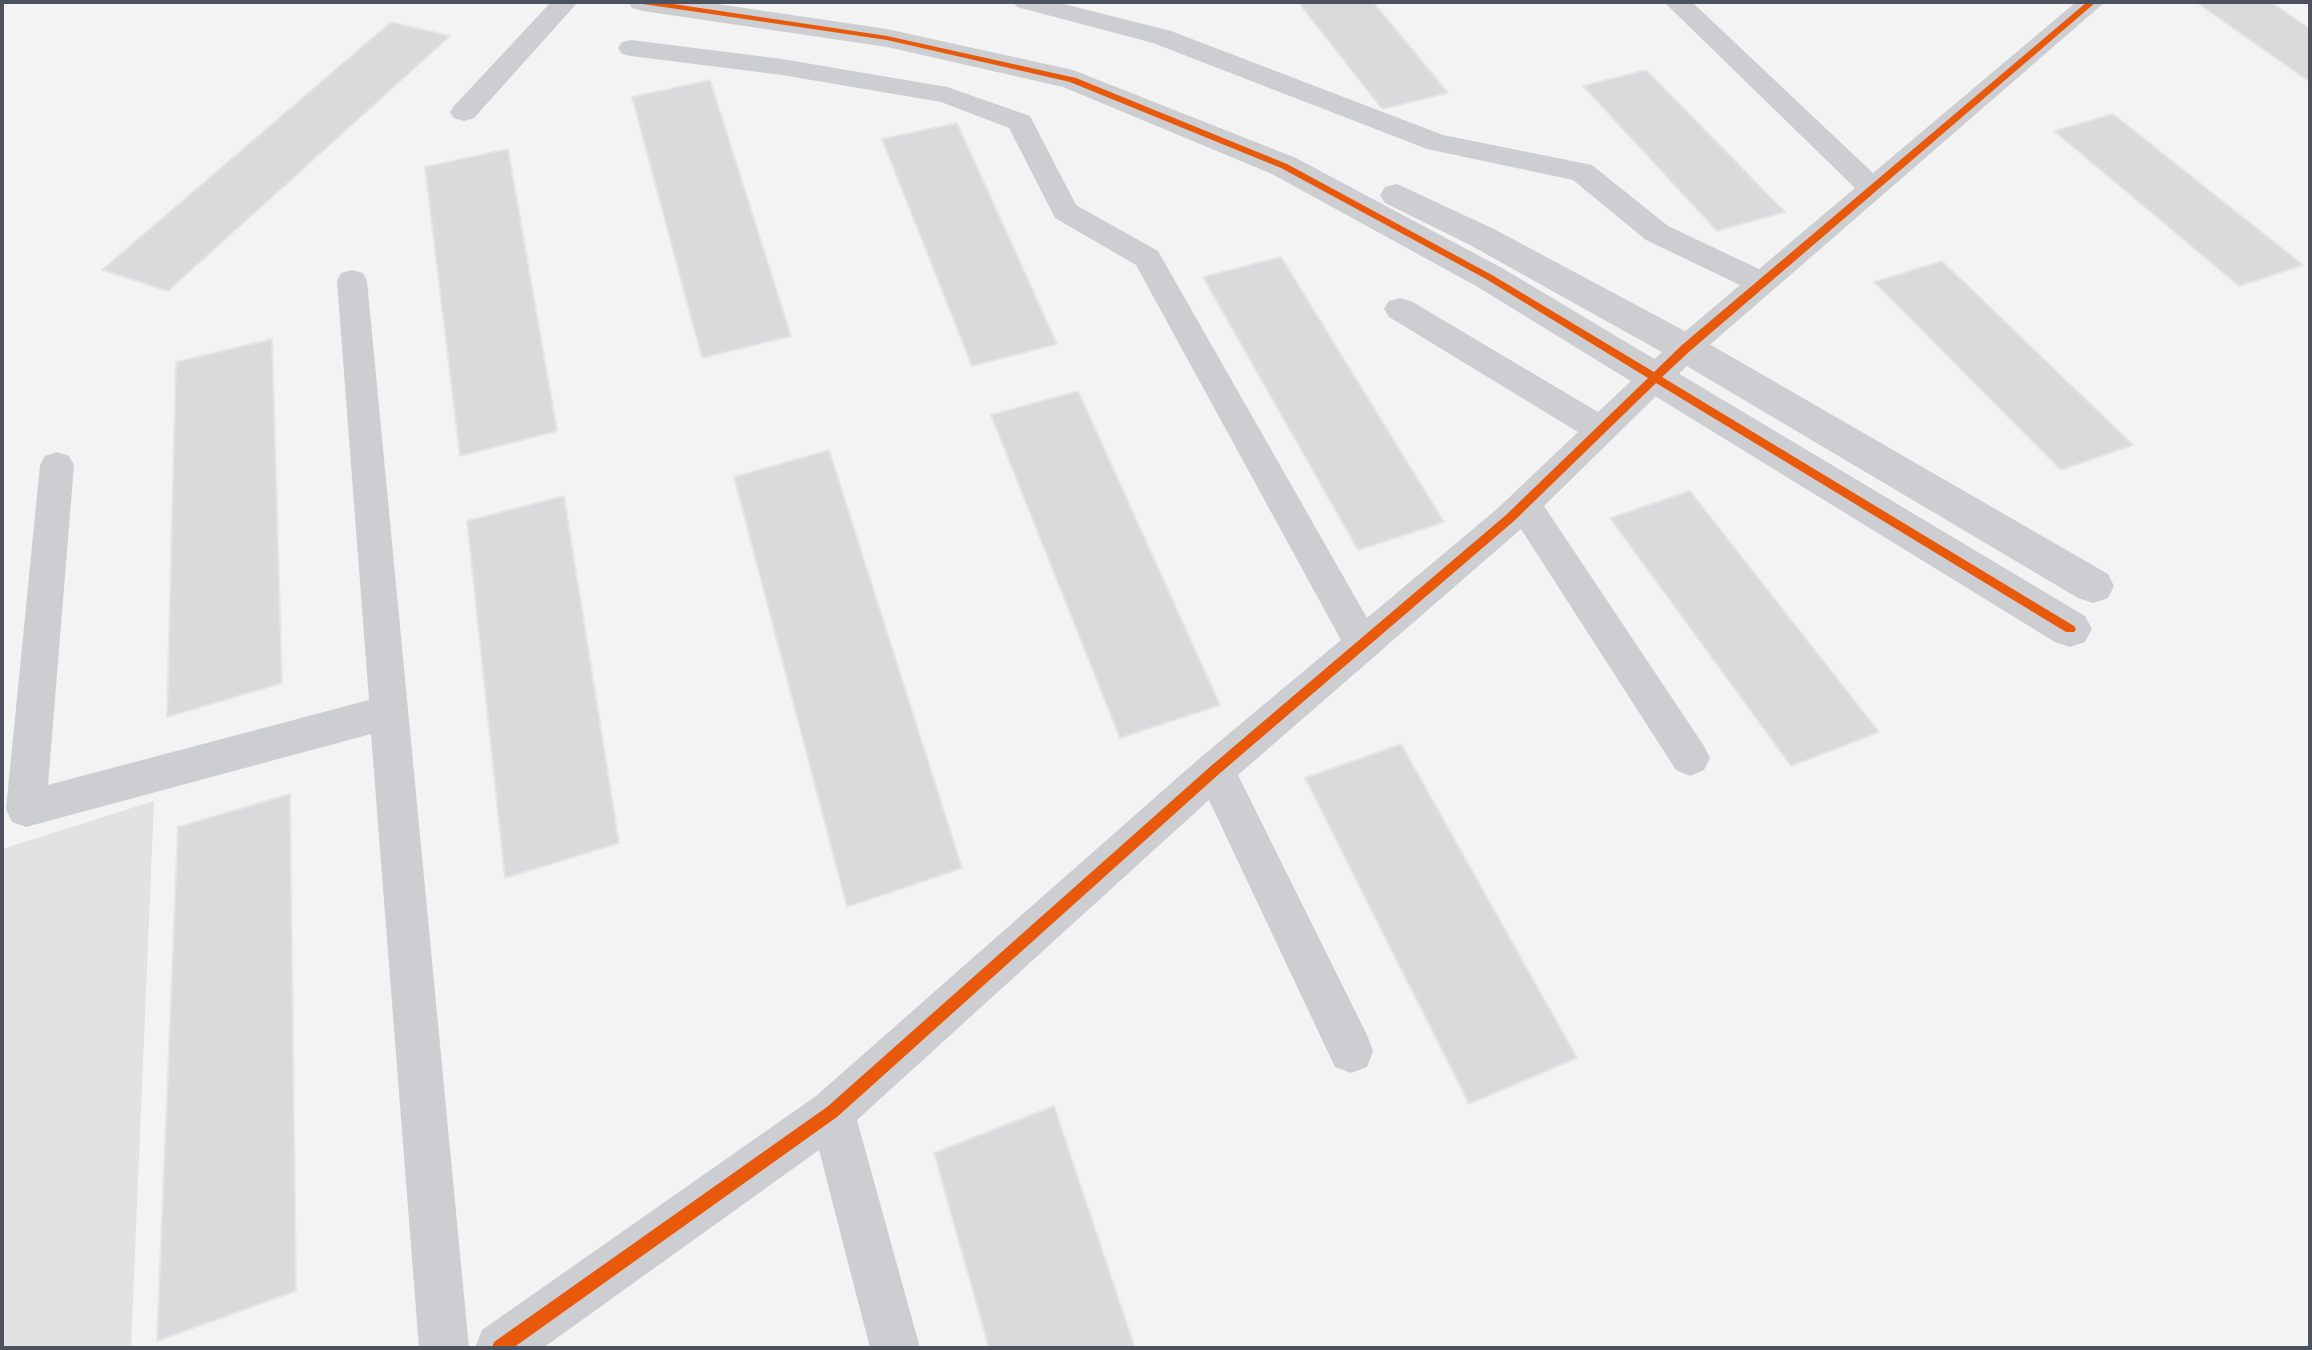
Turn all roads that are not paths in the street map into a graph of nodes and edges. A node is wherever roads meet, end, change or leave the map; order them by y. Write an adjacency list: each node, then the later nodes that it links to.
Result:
1 (565, 2): 8 (street)
2 (643, 2): 14 (street)
3 (790, 2): 13 (street)
4 (1026, 2): 11 (street)
5 (1677, 2): 9 (street)
6 (2092, 2): 9 (street)
7 (631, 48): 20 (street)
8 (464, 112)
9 (1873, 189): 11 (street)
10 (352, 281): 21 (street)
11 (1763, 283): 13 (street)
12 (1400, 309): 15 (street)
13 (1686, 348): 14 (street); 18 (street)
14 (1656, 378): 15 (street); 19 (street)
15 (1601, 430): 17 (street)
16 (57, 465): 21 (street)
17 (1524, 504): 20 (street); 22 (street)
18 (2093, 586)
19 (2070, 629)
20 (1362, 644): 23 (street)
21 (389, 712): 26 (street)
22 (1690, 758)
23 (1215, 770): 24 (street); 25 (street)
24 (1351, 1051)
25 (832, 1112): 27 (street); 28 (street)
26 (444, 1348)
27 (500, 1348)
28 (895, 1348)

